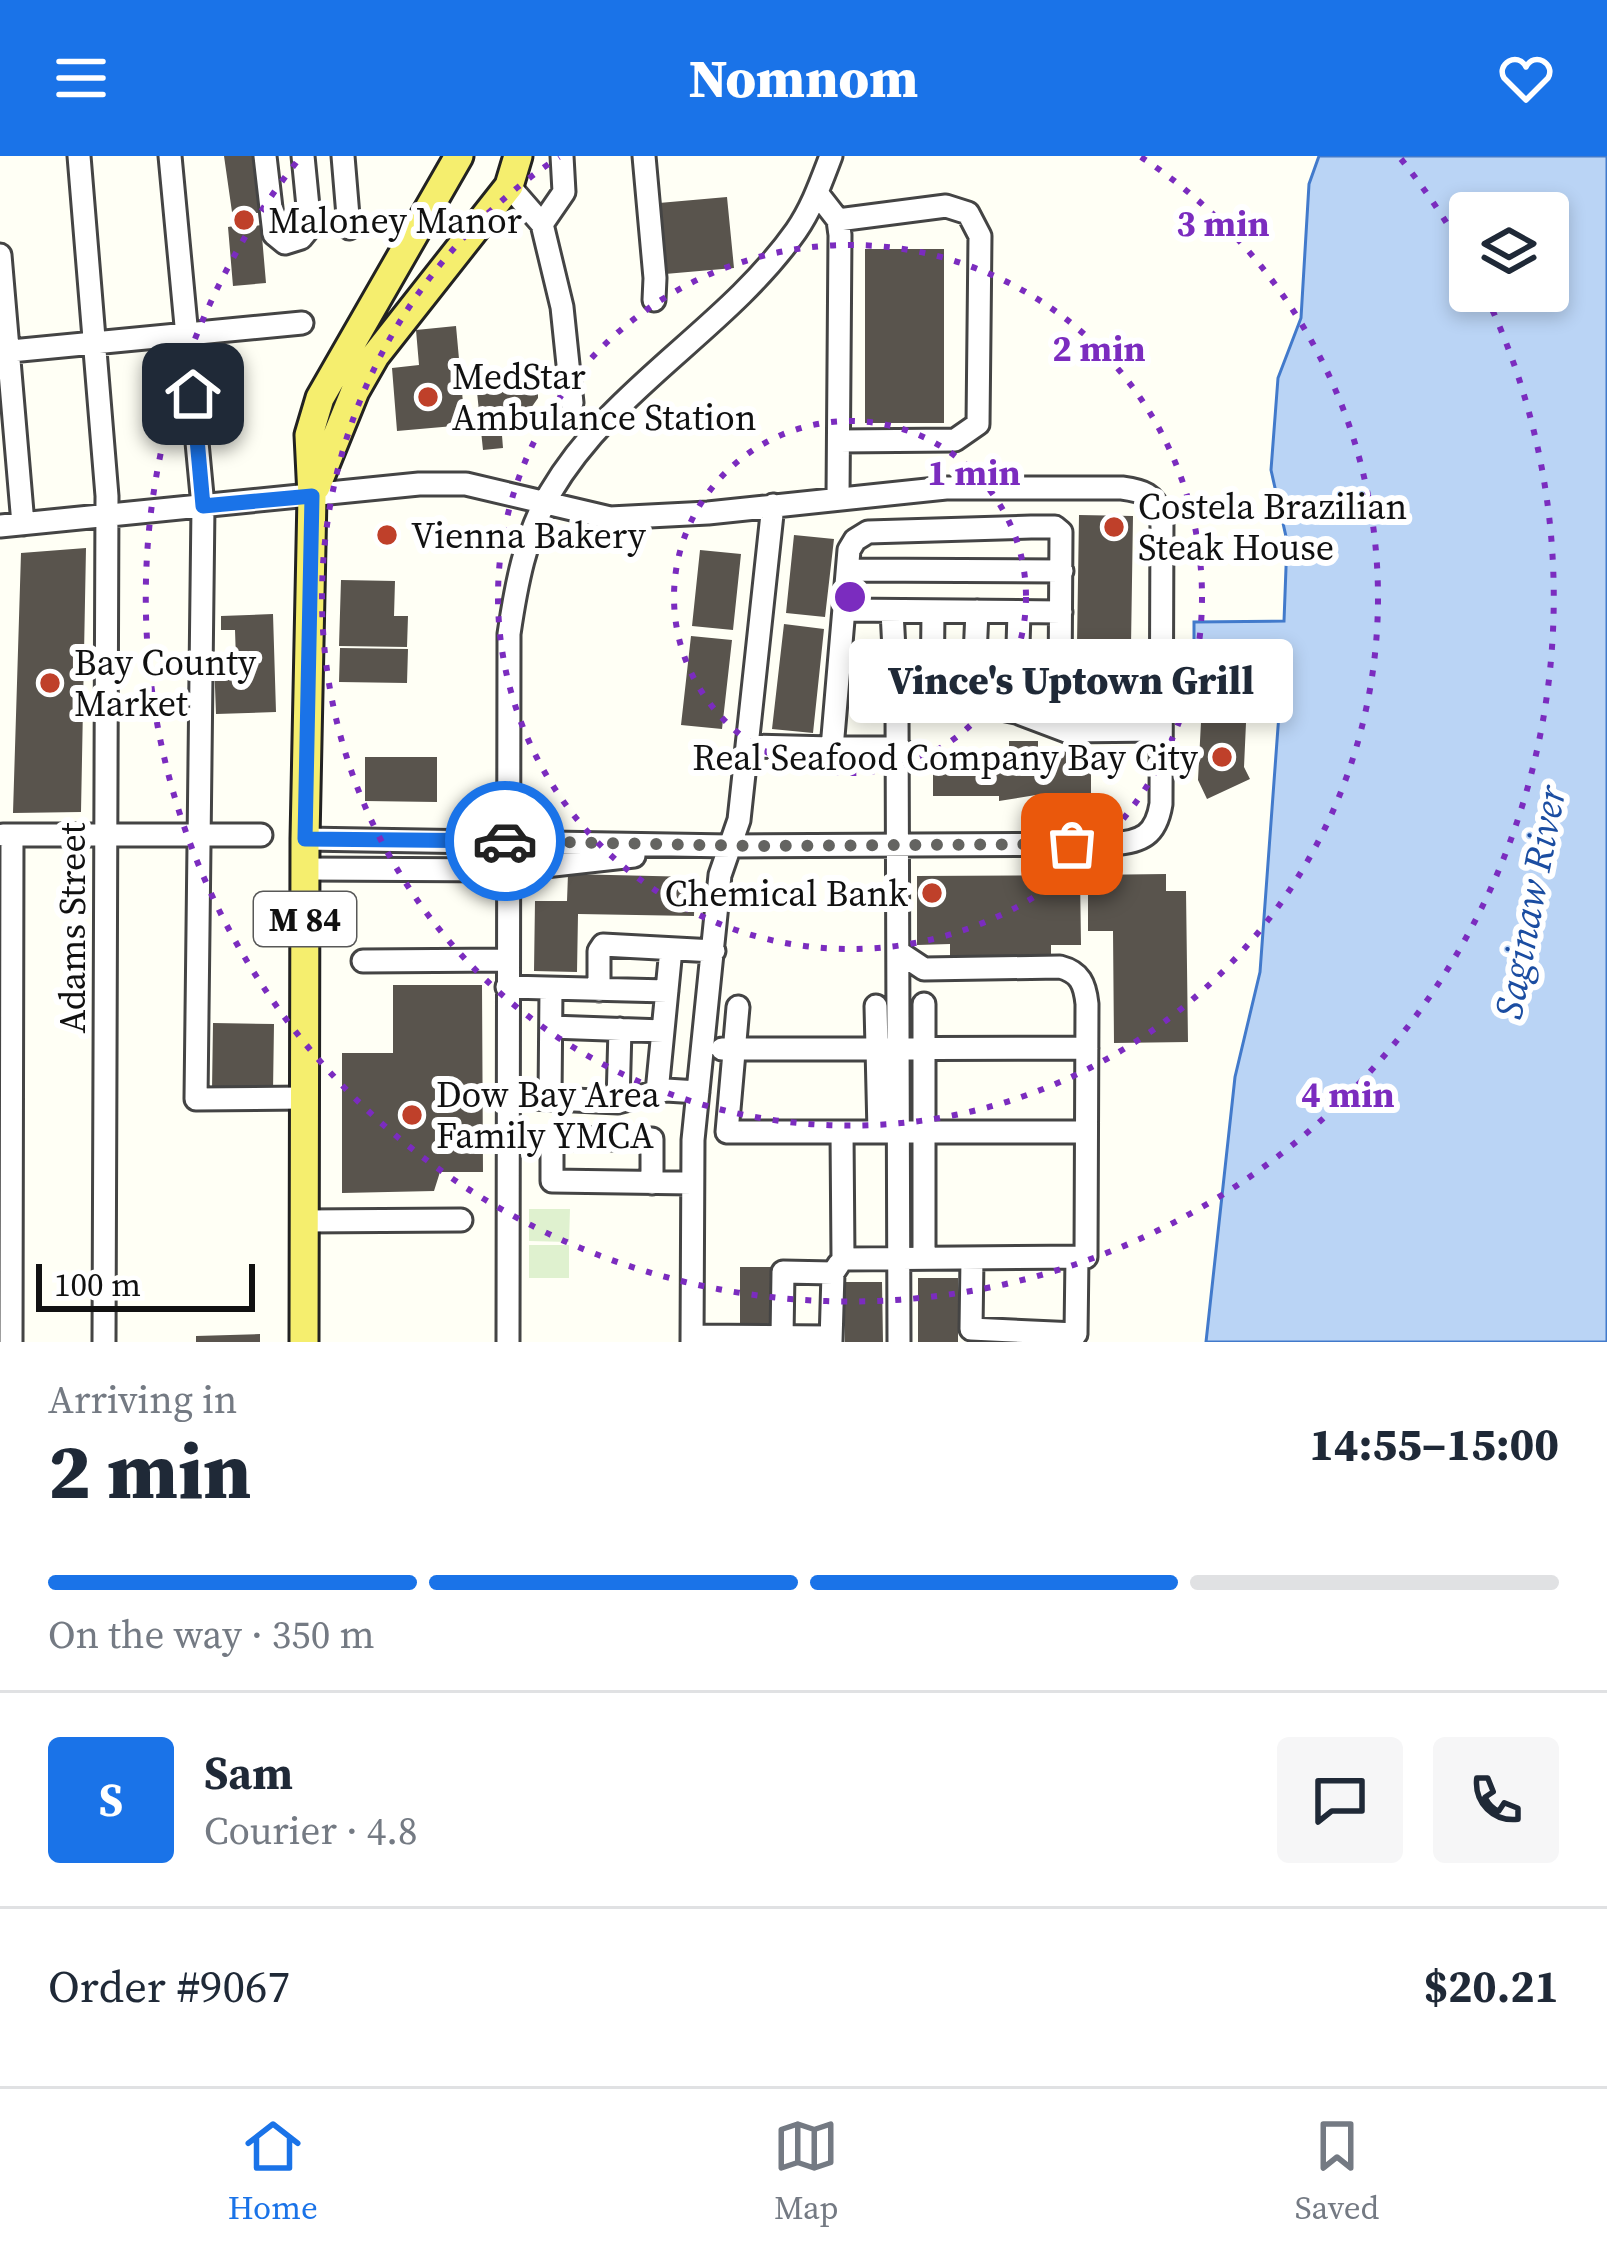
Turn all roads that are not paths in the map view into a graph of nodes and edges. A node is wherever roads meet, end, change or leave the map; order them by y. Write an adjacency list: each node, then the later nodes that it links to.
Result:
1 (79, 156): 21 (street, Adams Street)
2 (170, 156): 20 (street)
3 (266, 156): 4 (street)
4 (303, 156)
5 (344, 156): 16 (street)
6 (459, 156): 26 (main road, M 84)
7 (493, 156): 12 (main road)
8 (518, 156): 12 (main road, M 84)
9 (562, 156): 15 (street)
10 (644, 156): 18 (street)
11 (831, 156): 13 (street)
12 (509, 186): 15 (street); 26 (main road, M 84)
13 (817, 194): 14 (street); 28 (street)
14 (838, 220): 24 (street); 24 (street)
15 (542, 224): 23 (street)
16 (350, 228)
17 (0, 255): 22 (street)
18 (653, 300)
19 (302, 323): 20 (street)
20 (188, 334): 21 (street); 30 (street)
21 (96, 343): 22 (street); 31 (street, Adams Street)
22 (4, 352): 32 (street)
23 (572, 403)
24 (838, 442): 27 (street)
25 (902, 492): 27 (street); 34 (street); 47 (street)
26 (312, 496): 28 (street); 30 (street); 56 (main road, M 84)
27 (838, 497): 29 (street)
28 (544, 504): 29 (street); 57 (street)
29 (773, 505): 49 (street)
30 (203, 506): 31 (street); 55 (street)
31 (105, 515): 32 (street); 53 (street, Adams Street)
32 (23, 524): 33 (street)
33 (0, 526)
34 (902, 531): 35 (street); 36 (street)
35 (848, 570): 36 (street); 37 (street)
36 (1062, 571): 42 (street)
37 (845, 610): 38 (street); 50 (street)
38 (892, 611): 39 (street); 45 (street)
39 (933, 611): 40 (street); 44 (street)
40 (976, 611): 41 (street); 43 (street)
41 (1019, 612): 42 (street); 46 (street)
42 (1061, 612): 48 (street)
43 (973, 703): 44 (street); 46 (street)
44 (932, 706): 45 (street)
45 (897, 709): 51 (street)
46 (1016, 712): 48 (street)
47 (1161, 730): 48 (street); 58 (street)
48 (1066, 731)
49 (747, 746): 50 (street); 59 (street)
50 (832, 748): 51 (street)
51 (900, 748): 58 (street)
52 (6, 835): 53 (street); 105 (street)
53 (106, 835): 55 (street); 106 (street, Adams Street)
54 (261, 835): 55 (street)
55 (199, 836): 85 (street)
56 (305, 839): 57 (street); 60 (main road, M 84)
57 (510, 841): 59 (street); 61 (street)
58 (900, 845): 59 (street); 64 (street)
59 (719, 846): 61 (street); 63 (street)
60 (305, 869): 61 (street); 85 (main road, M 84)
61 (509, 870): 65 (street)
62 (671, 949): 63 (street); 69 (street); 70 (street)
63 (715, 951): 77 (street)
64 (900, 952): 78 (street); 79 (street)
65 (507, 960): 66 (street); 67 (street)
66 (363, 961)
67 (508, 987): 68 (street); 84 (street)
68 (551, 988): 69 (street); 74 (street)
69 (599, 990): 70 (street)
70 (667, 991): 76 (street)
71 (924, 1004): 80 (street)
72 (877, 1006): 79 (street)
73 (738, 1007): 81 (street)
74 (551, 1027): 75 (street); 86 (street)
75 (620, 1029): 76 (street); 87 (street)
76 (663, 1030): 82 (street)
77 (704, 1047): 81 (street); 83 (street)
78 (1087, 1048): 80 (street); 91 (street)
79 (889, 1049): 80 (street); 81 (street); 90 (street)
80 (924, 1049): 88 (street)
81 (734, 1050): 89 (street)
82 (657, 1092): 83 (street); 87 (street)
83 (698, 1092): 95 (street)
84 (508, 1097): 86 (street); 92 (street)
85 (305, 1098): 97 (main road, M 84)
86 (550, 1099): 87 (street)
87 (618, 1102)
88 (925, 1131): 90 (street); 91 (street); 99 (street)
89 (842, 1132): 90 (street); 101 (street)
90 (890, 1132): 99 (street)
91 (1086, 1132): 98 (street)
92 (508, 1139): 93 (street); 108 (street)
93 (552, 1140): 94 (street); 94 (street)
94 (652, 1183): 95 (street)
95 (692, 1184): 103 (street)
96 (460, 1220): 97 (street)
97 (304, 1221): 107 (main road, M 84)
98 (1077, 1257): 100 (street); 100 (street)
99 (913, 1258): 100 (street); 101 (street); 109 (street)
100 (972, 1258)
101 (838, 1266): 102 (street); 104 (street)
102 (782, 1336): 103 (street); 104 (street)
103 (692, 1339)
104 (831, 1339)
105 (10, 1342)
106 (104, 1342)
107 (304, 1342)
108 (508, 1342)
109 (899, 1342)

